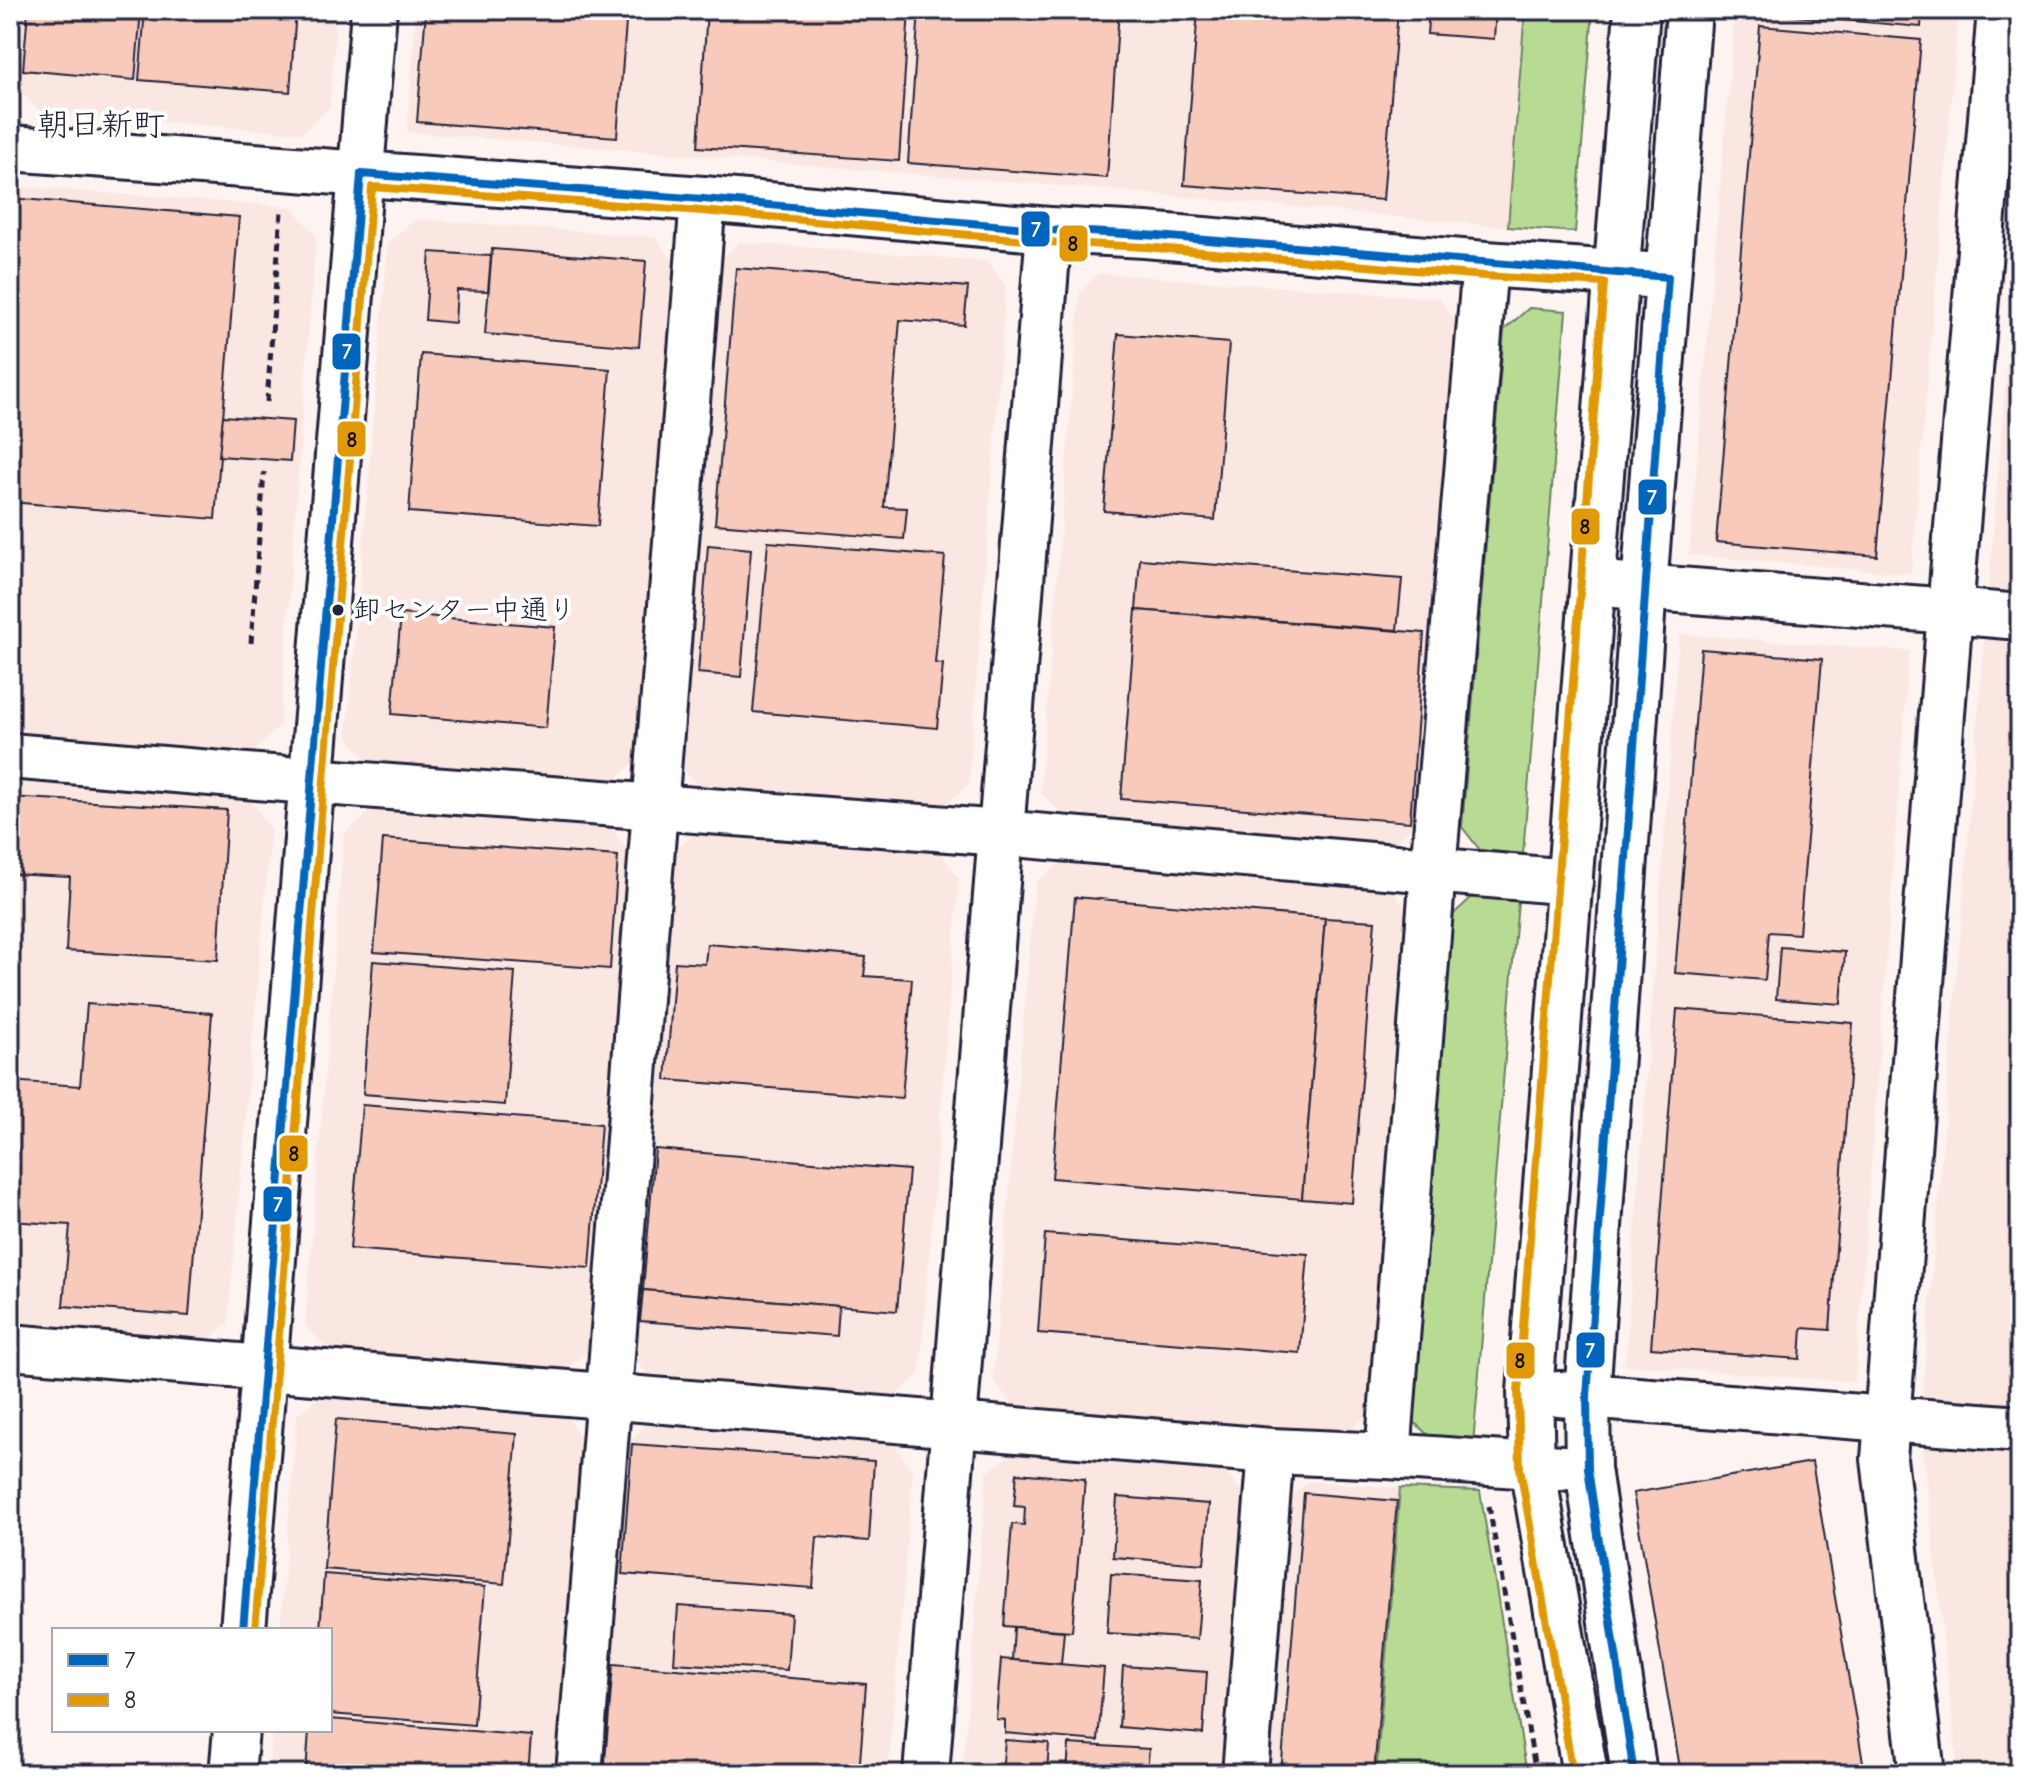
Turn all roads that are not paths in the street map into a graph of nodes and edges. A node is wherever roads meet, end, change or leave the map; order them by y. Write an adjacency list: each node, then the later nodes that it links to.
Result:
1 (374, 10): 6 (street)
2 (1637, 10): 10 (street)
3 (1689, 10): 11 (street)
4 (2000, 10): 14 (street)
5 (10, 148): 6 (street)
6 (361, 174): 7 (street); 17 (street)
7 (703, 199): 8 (street); 18 (street)
8 (1049, 230): 9 (street); 19 (street)
9 (1485, 264): 10 (street); 20 (street)
10 (1617, 272): 11 (street); 12 (street)
11 (1668, 277): 13 (street)
12 (1593, 582): 13 (street); 21 (street)
13 (1644, 588): 14 (street); 25 (street)
14 (1950, 611): 15 (street); 27 (street)
15 (2020, 617)
16 (10, 756): 17 (street)
17 (313, 780): 18 (street); 23 (street)
18 (656, 807): 19 (street); 26 (street)
19 (1001, 833): 20 (street); 28 (street)
20 (1433, 870): 21 (street); 31 (street)
21 (1570, 882): 24 (street)
22 (10, 1347): 23 (street)
23 (264, 1367): 26 (street); 34 (street)
24 (1530, 1392): 25 (street); 32 (street)
25 (1587, 1396): 27 (street); 33 (street)
26 (609, 1397): 28 (street); 37 (street)
27 (1887, 1419): 29 (street); 42 (street)
28 (953, 1424): 30 (street); 38 (street)
29 (2020, 1429)
30 (1271, 1451): 31 (street); 39 (street)
31 (1388, 1456): 32 (street)
32 (1532, 1466): 33 (street); 40 (street)
33 (1588, 1469): 41 (street)
34 (243, 1628)
35 (236, 1732): 36 (street)
36 (232, 1774)
37 (579, 1774)
38 (926, 1774)
39 (1245, 1774)
40 (1585, 1774)
41 (1634, 1774)
42 (1922, 1774)

